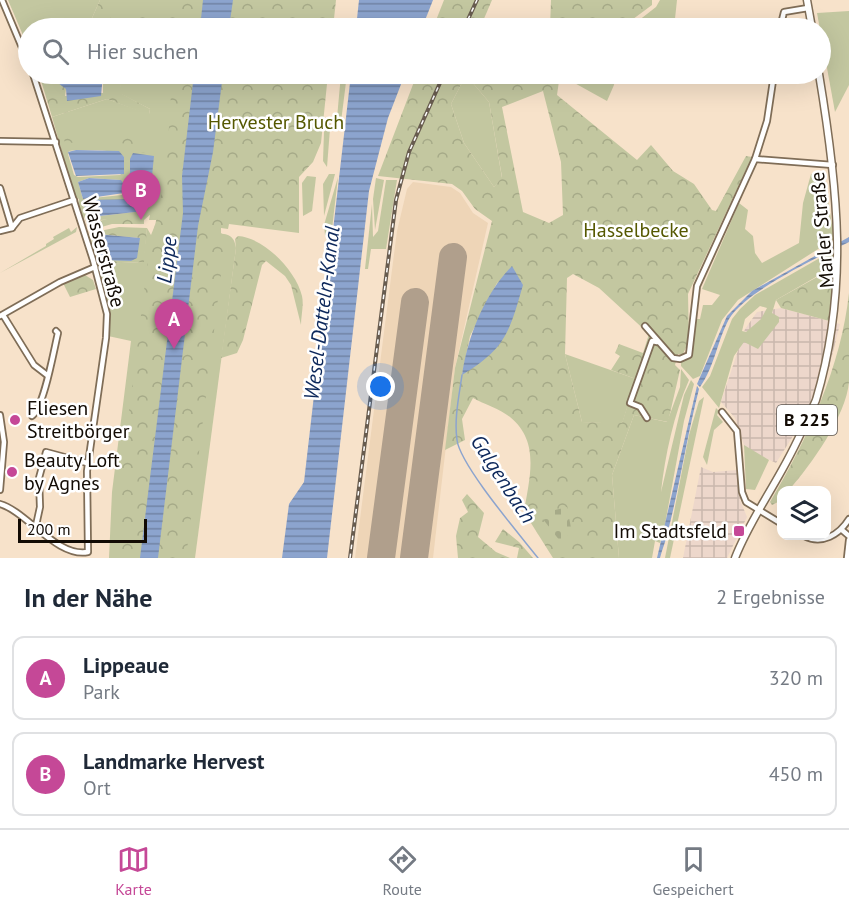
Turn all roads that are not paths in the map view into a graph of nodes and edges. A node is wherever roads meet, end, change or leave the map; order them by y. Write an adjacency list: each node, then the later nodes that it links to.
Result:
1 (2, 0): 6 (street)
2 (807, 0): 3 (main road)
3 (808, 8): 4 (street); 5 (main road)
4 (782, 18)
5 (810, 18)
6 (18, 38)
7 (36, 84): 11 (street, Wasserstraße)
8 (773, 84): 12 (street)
9 (821, 84): 13 (main road, Marler Straße)
10 (0, 141): 11 (street)
11 (56, 142): 15 (street, Wasserstraße)
12 (755, 159): 13 (street); 24 (street)
13 (834, 165): 18 (main road, Marler Straße)
14 (0, 188): 16 (street)
15 (74, 200): 16 (street); 19 (street, Wasserstraße)
16 (12, 228): 17 (street)
17 (0, 231)
18 (845, 257)
19 (95, 267): 20 (street); 31 (street, Wasserstraße)
20 (1, 315): 25 (street)
21 (842, 315): 34 (main road, Marler Straße / B 225)
22 (645, 326): 24 (street)
23 (56, 331): 25 (street)
24 (657, 342): 29 (street)
25 (47, 375): 28 (street)
26 (722, 412): 34 (street)
27 (0, 415): 30 (street)
28 (32, 416)
29 (647, 418)
30 (1, 423): 32 (street)
31 (87, 463): 37 (street); 37 (street, Wasserstraße)
32 (0, 490)
33 (0, 504): 37 (street)
34 (759, 510): 36 (street); 41 (main road, Marler Straße / B 225)
35 (849, 519): 38 (street)
36 (777, 521)
37 (35, 530)
38 (842, 530): 39 (street); 40 (street)
39 (831, 536)
40 (849, 538): 42 (street)
41 (735, 558)
42 (847, 558)

